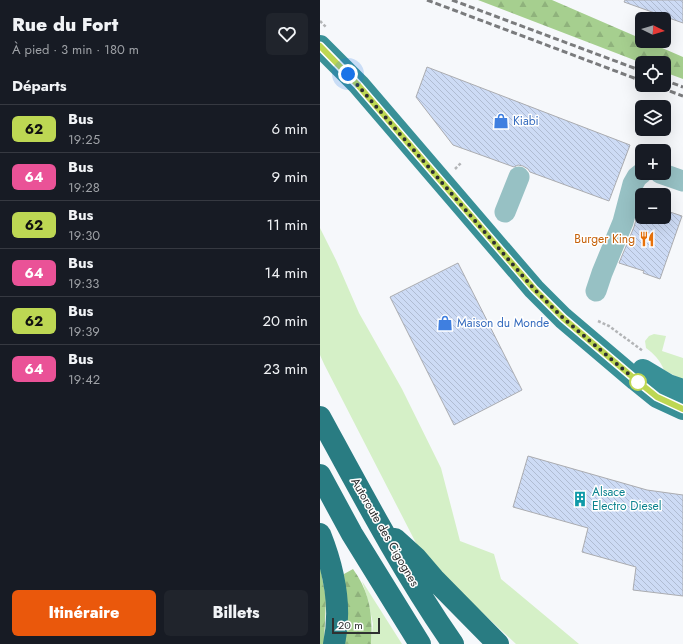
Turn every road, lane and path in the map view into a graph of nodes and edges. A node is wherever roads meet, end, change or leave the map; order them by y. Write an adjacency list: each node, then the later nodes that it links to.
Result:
1 (320, 46): 12 (main road)
2 (462, 162): 3 (path)
3 (452, 172)
4 (519, 177): 8 (lane)
5 (671, 177): 7 (lane)
6 (636, 180): 9 (lane)
7 (683, 181)
8 (505, 212)
9 (596, 291)
10 (609, 326): 11 (path)
11 (644, 352)
12 (619, 366): 13 (main road); 14 (main road)
13 (683, 390)
14 (683, 409)
15 (320, 417): 17 (highway, Autoroute des Cigognes)
16 (320, 475): 20 (highway)
17 (379, 526): 21 (highway, Autoroute des Cigognes); 22 (highway)
18 (320, 534): 19 (highway)
19 (334, 644)
20 (420, 644)
21 (453, 644)
22 (498, 644)

